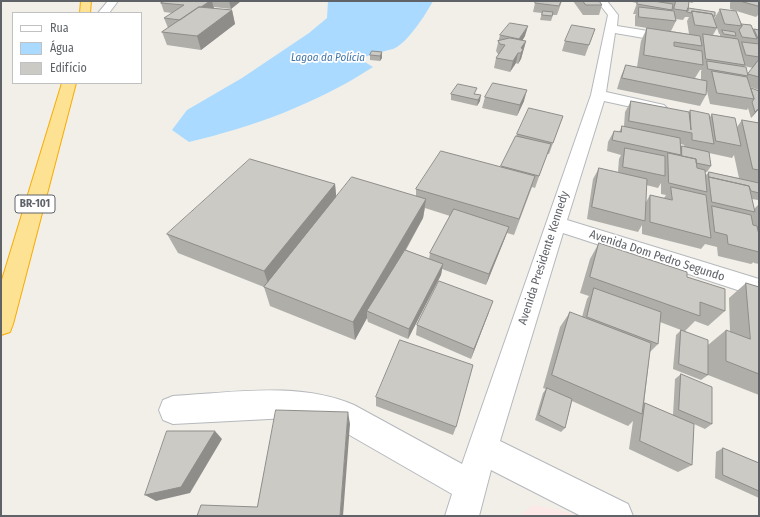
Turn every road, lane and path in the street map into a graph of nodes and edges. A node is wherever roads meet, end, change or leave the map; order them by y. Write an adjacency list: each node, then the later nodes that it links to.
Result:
1 (86, 1): 4 (highway)
2 (113, 1): 5 (street)
3 (607, 2): 6 (street, Avenida Presidente Kennedy)
4 (84, 12)
5 (104, 12)
6 (611, 29): 7 (street); 9 (street, Avenida Presidente Kennedy)
7 (681, 40)
8 (69, 84): 13 (highway, BR-101)
9 (598, 95): 10 (street); 11 (street, Avenida Presidente Kennedy)
10 (672, 111)
11 (555, 223): 12 (street, Avenida Dom Pedro Segundo); 15 (street, Avenida Presidente Kennedy)
12 (759, 288)
13 (1, 324)
14 (173, 410): 16 (street)
15 (482, 449): 16 (street, Avenida Presidente Kennedy); 18 (street)
16 (470, 486): 17 (street, Avenida Presidente Kennedy)
17 (462, 516)
18 (616, 516)

